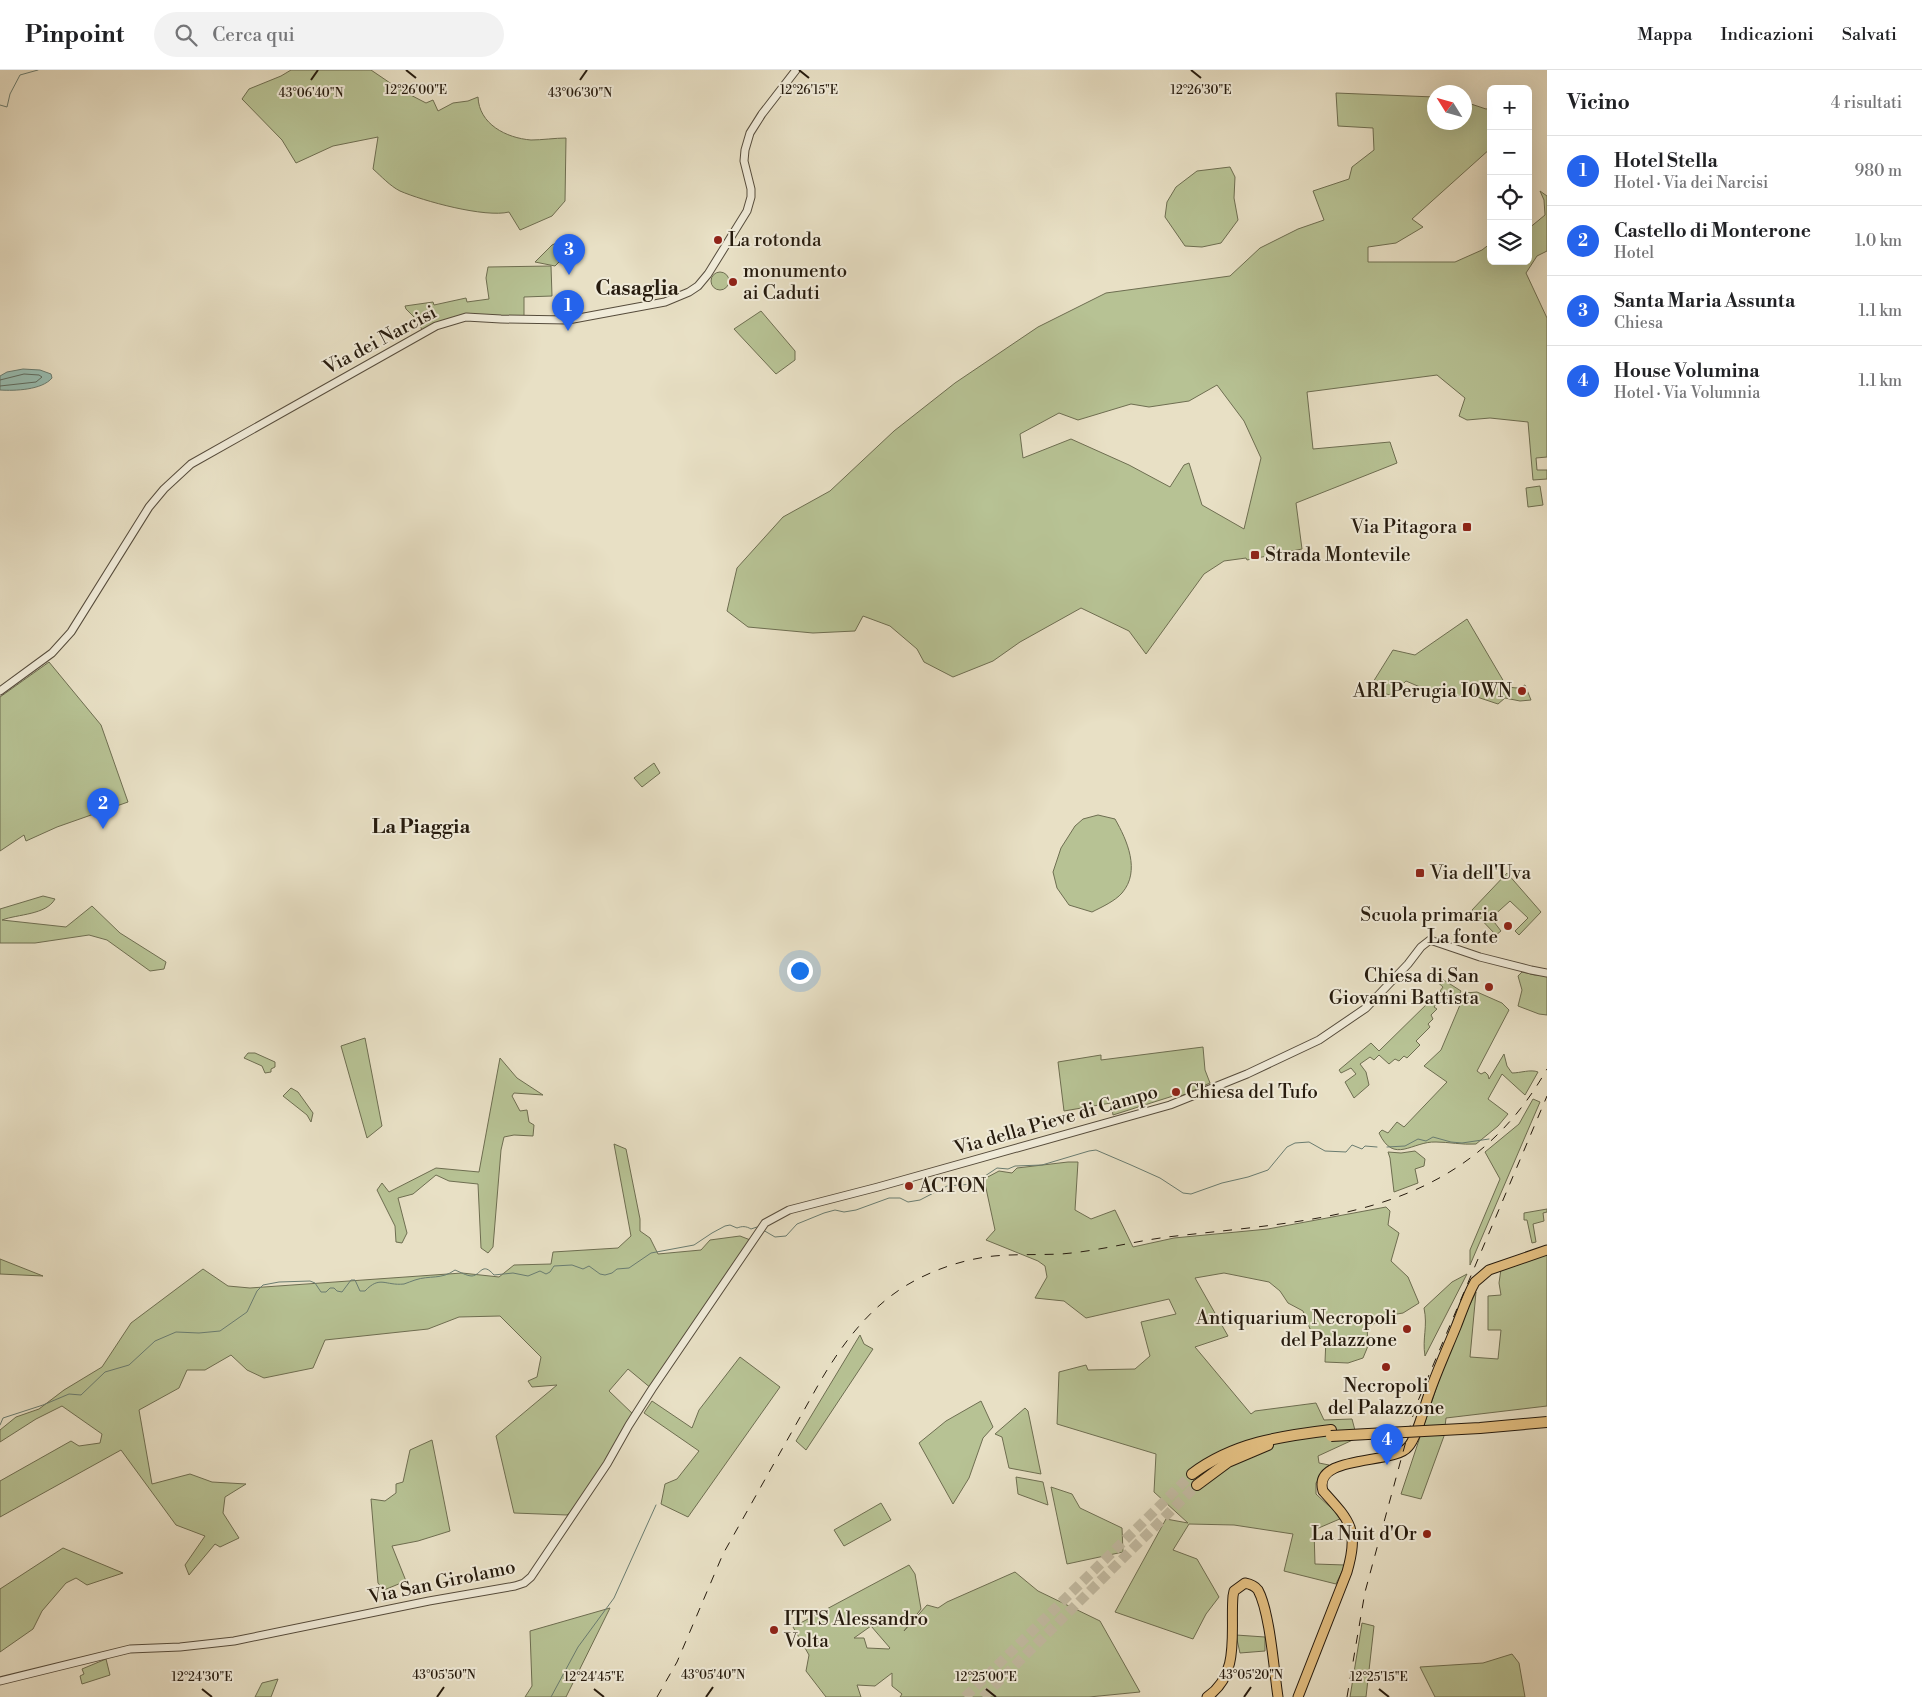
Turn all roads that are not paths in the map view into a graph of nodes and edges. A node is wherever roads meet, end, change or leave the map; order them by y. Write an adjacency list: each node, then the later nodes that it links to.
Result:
1 (796, 70): 2 (street, Via dei Narcisi)
2 (0, 692)
3 (1547, 973): 4 (street, Via della Pieve di Campo)
4 (765, 1223): 11 (street, Via San Girolamo)
5 (1547, 1250): 14 (main road)
6 (1547, 1417): 8 (highway)
7 (1547, 1422): 8 (highway, bridge)
8 (1331, 1433): 9 (highway); 10 (highway)
9 (1192, 1474)
10 (1197, 1485)
11 (0, 1681)
12 (1207, 1697): 13 (main road)
13 (1278, 1697)
14 (1298, 1697)

